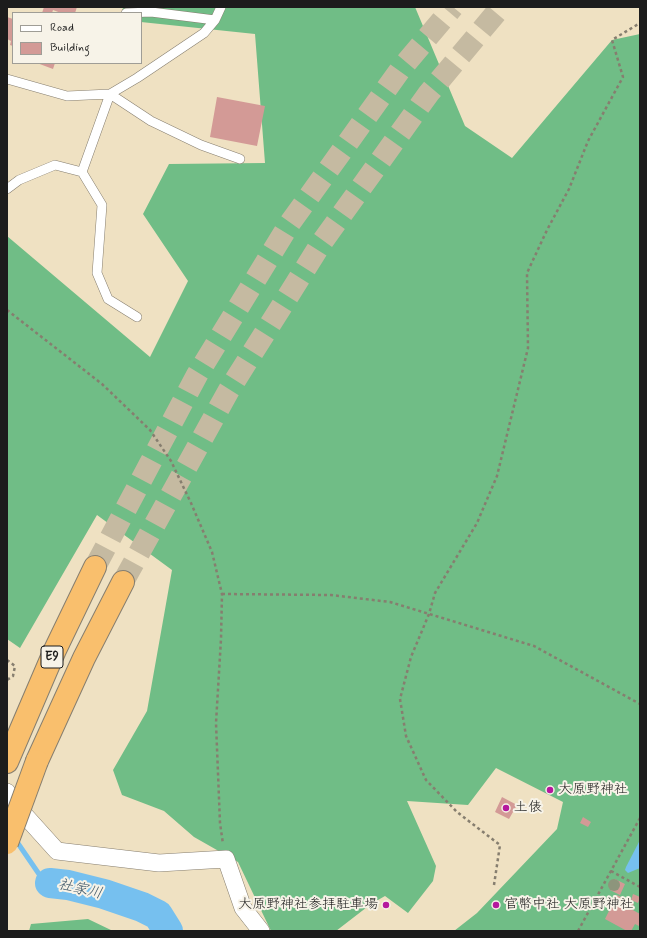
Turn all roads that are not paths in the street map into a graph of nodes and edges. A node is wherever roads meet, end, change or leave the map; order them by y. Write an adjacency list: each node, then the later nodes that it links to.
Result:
1 (221, 7): 3 (lane)
2 (142, 12): 3 (lane)
3 (215, 20): 5 (lane)
4 (7, 79): 5 (lane)
5 (110, 94): 6 (lane); 7 (lane)
6 (240, 159)
7 (82, 172): 8 (lane); 9 (lane)
8 (7, 188)
9 (137, 317)
10 (95, 567): 12 (highway, E9)
11 (123, 582): 14 (highway, E9, bridge)
12 (9, 756)
13 (7, 792): 15 (street)
14 (7, 843)
15 (261, 931)

